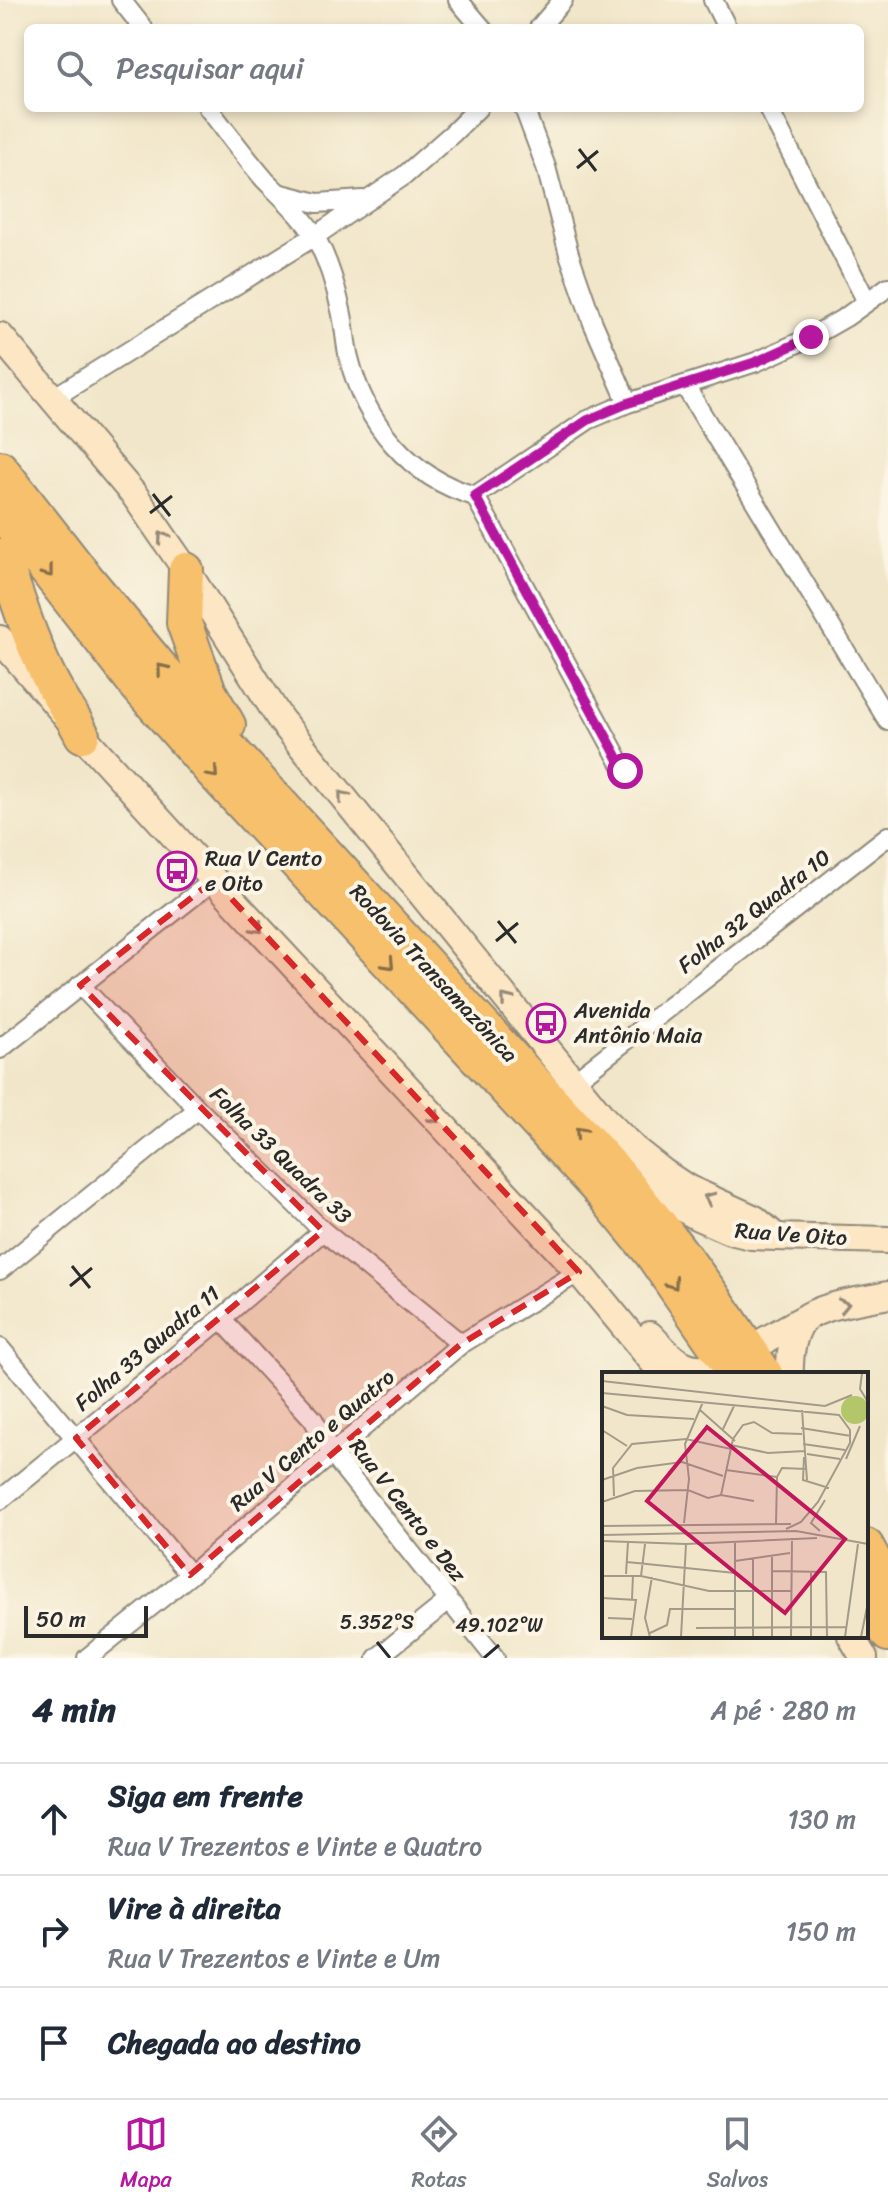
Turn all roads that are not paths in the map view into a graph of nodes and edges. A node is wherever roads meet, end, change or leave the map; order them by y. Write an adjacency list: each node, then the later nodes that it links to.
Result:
1 (121, 0): 5 (street)
2 (458, 0): 6 (street)
3 (563, 0): 7 (street)
4 (713, 0): 8 (street)
5 (140, 24)
6 (479, 24)
7 (542, 24)
8 (725, 24)
9 (211, 112): 13 (street)
10 (474, 112): 14 (street)
11 (525, 112): 21 (street)
12 (770, 112): 17 (street)
13 (278, 193): 14 (street); 15 (street)
14 (365, 199): 15 (street)
15 (315, 236): 20 (street); 23 (street)
16 (888, 287): 17 (street)
17 (867, 302): 19 (street)
18 (0, 336): 20 (main road)
19 (685, 386): 21 (street); 28 (street)
20 (53, 398): 26 (main road, one-way to 20)
21 (628, 403): 23 (street)
22 (0, 468): 31 (highway, Rodovia Transamazônica, one-way to 22)
23 (475, 496): 30 (street)
24 (0, 511): 49 (highway, Rodovia Transamazônica, one-way to 49)
25 (0, 556): 29 (highway)
26 (186, 570): 31 (highway); 36 (main road, one-way to 26)
27 (0, 639): 29 (main road)
28 (888, 721)
29 (82, 735): 33 (main road)
30 (625, 771)
31 (281, 806): 38 (highway, Rodovia Transamazônica, one-way to 31)
32 (888, 836): 36 (street, Folha 32 Quadra 10)
33 (214, 880): 34 (street); 43 (main road, one-way to 43)
34 (80, 985): 35 (street); 37 (street, Folha 33 Quadra 33)
35 (0, 1049)
36 (573, 1082): 40 (main road, one-way to 36)
37 (198, 1109): 39 (street, Folha 33 Quadra 33); 42 (street)
38 (614, 1169): 40 (main road, Rua Ve Oito); 49 (highway, Rodovia Transamazônica)
39 (323, 1231): 46 (street, Folha 33 Quadra 11); 47 (street, Folha 33 Quadra 33)
40 (776, 1237): 41 (main road, Rua Ve Oito)
41 (888, 1240)
42 (0, 1270)
43 (579, 1272): 47 (street, Rua V Cento e Quatro); 49 (main road); 50 (main road)
44 (888, 1295): 45 (main road, one-way to 44)
45 (805, 1318): 49 (main road); 51 (main road)
46 (221, 1319): 52 (street, Folha 33 Quadra 11); 53 (street, Rua V Cento e Dez)
47 (461, 1344): 53 (street, Rua V Cento e Quatro)
48 (0, 1348): 52 (street)
49 (744, 1364)
50 (661, 1372)
51 (790, 1372)
52 (76, 1438): 54 (street, Folha 33 Quadra 11); 56 (street)
53 (332, 1454): 56 (street, Rua V Cento e Quatro); 59 (street, Rua V Cento e Dez)
54 (0, 1500)
55 (868, 1550): 57 (highway)
56 (190, 1575): 62 (street, Rua V Cento e Quatro)
57 (888, 1586)
58 (868, 1599): 60 (highway)
59 (448, 1601): 63 (street); 64 (street, Rua V Cento e Dez)
60 (888, 1634)
61 (852, 1638): 65 (main road)
62 (87, 1658)
63 (377, 1658)
64 (495, 1658)
65 (864, 1658)

